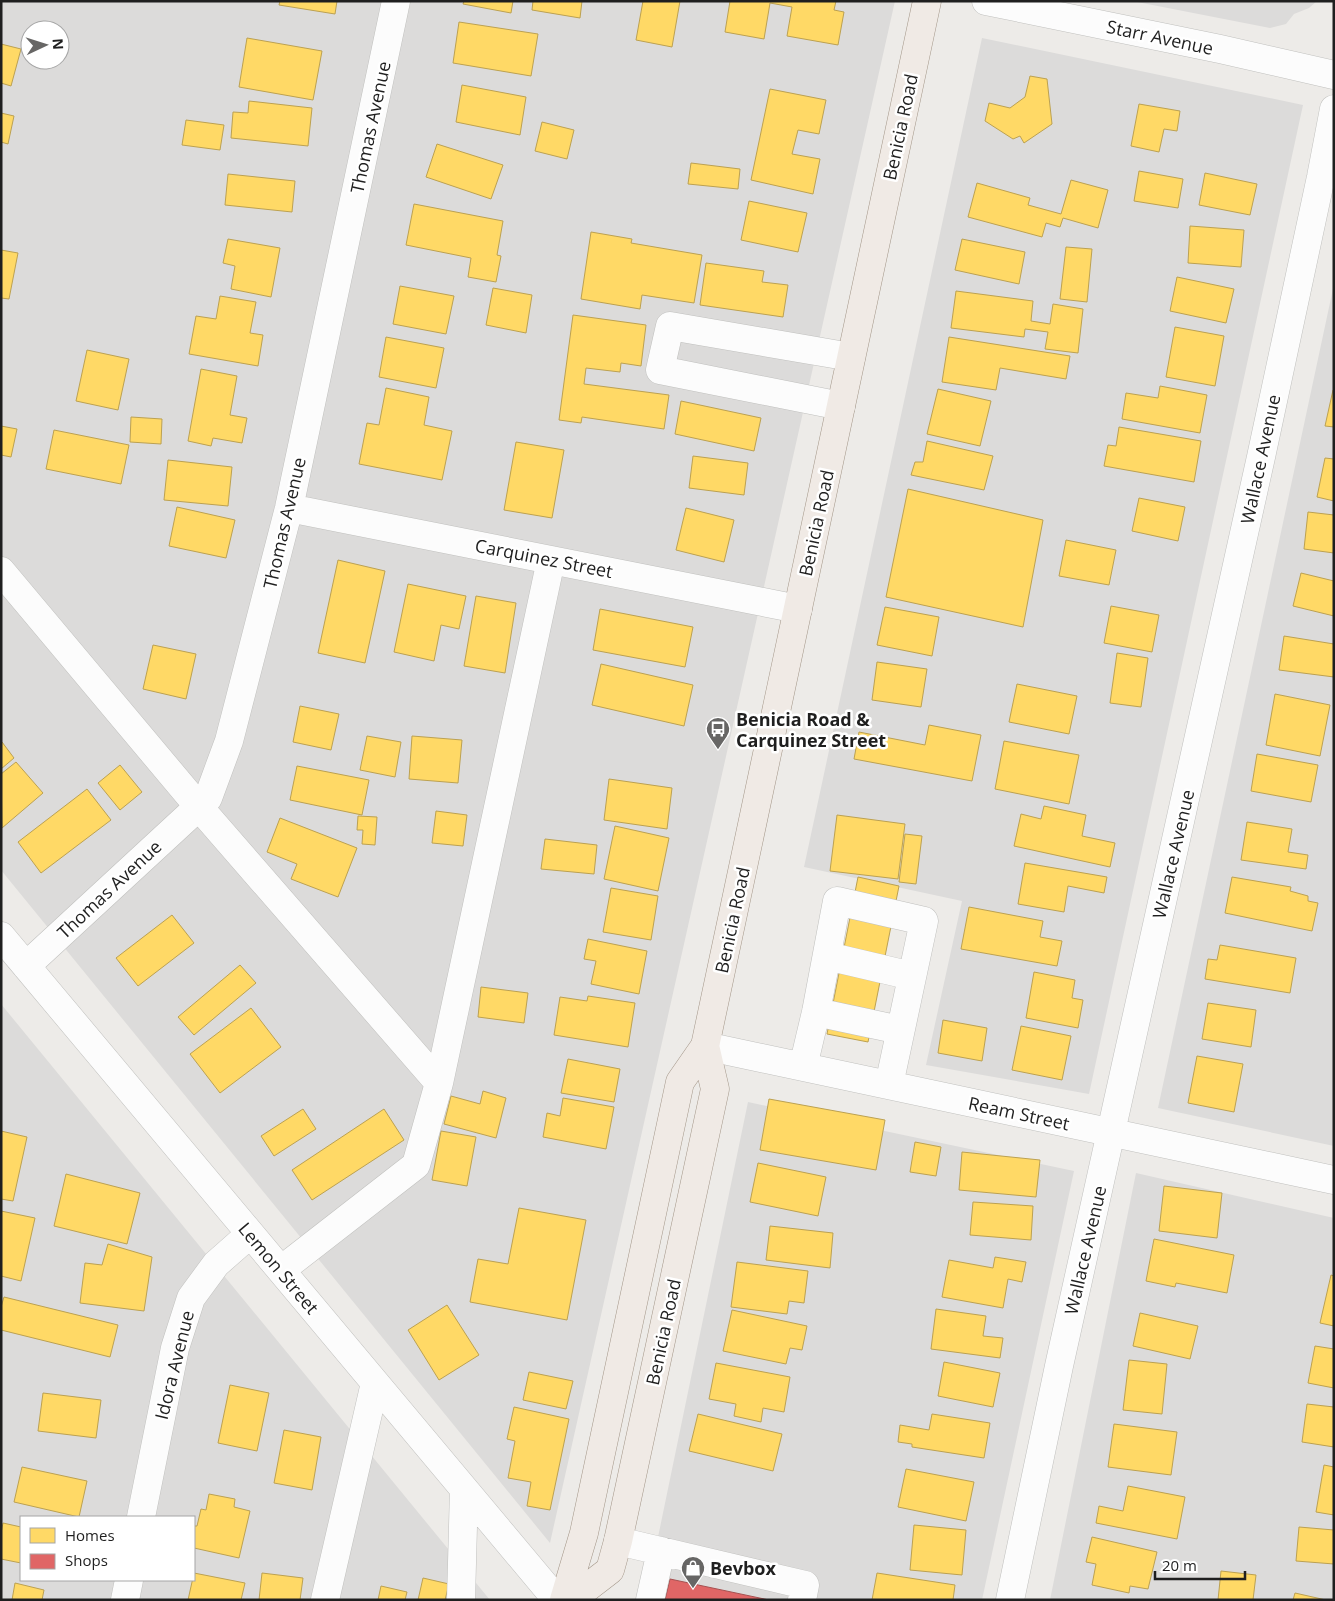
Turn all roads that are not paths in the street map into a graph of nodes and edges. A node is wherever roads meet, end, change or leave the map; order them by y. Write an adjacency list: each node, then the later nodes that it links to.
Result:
1 (396, 1): 8 (street, Thomas Avenue)
2 (928, 1): 6 (main road, Benicia Road)
3 (986, 1): 4 (street, Starr Avenue)
4 (1334, 74)
5 (1334, 109): 23 (street, Wallace Avenue)
6 (851, 357): 7 (main road, Benicia Road); 7 (street)
7 (841, 406): 11 (main road, Benicia Road)
8 (290, 508): 9 (street, Carquinez Street); 12 (street, Thomas Avenue)
9 (551, 560): 11 (street, Carquinez Street); 21 (street)
10 (1, 570): 12 (street)
11 (798, 609): 19 (main road, Benicia Road)
12 (199, 807): 15 (street, Thomas Avenue); 21 (street)
13 (1, 936): 15 (street, Lemon Street)
14 (826, 956): 16 (street); 16 (street); 17 (street)
15 (26, 966): 25 (street, Lemon Street)
16 (912, 976): 18 (street)
17 (816, 1012): 18 (street); 20 (street)
18 (900, 1030): 22 (street)
19 (705, 1046): 20 (street, Ream Street); 30 (main road, Benicia Road); 37 (main road, Benicia Road)
20 (803, 1067): 22 (street, Ream Street)
21 (440, 1083): 26 (street)
22 (889, 1085): 23 (street, Ream Street)
23 (1111, 1132): 24 (street, Ream Street); 41 (street, Wallace Avenue)
24 (1334, 1180)
25 (250, 1234): 26 (street, Lemon Street); 29 (street, Idora Avenue)
26 (281, 1270): 27 (street, Lemon Street)
27 (375, 1383): 28 (street, Lemon Street); 34 (street)
28 (464, 1489): 35 (street); 36 (street, Lemon Street)
29 (141, 1516)
30 (618, 1540): 31 (street); 38 (main road, Benicia Road)
31 (661, 1551): 39 (street); 40 (street)
32 (128, 1581): 33 (street)
33 (124, 1600)
34 (325, 1600)
35 (461, 1600)
36 (556, 1600)
37 (564, 1600)
38 (571, 1600)
39 (650, 1600)
40 (802, 1600)
41 (1010, 1600)

